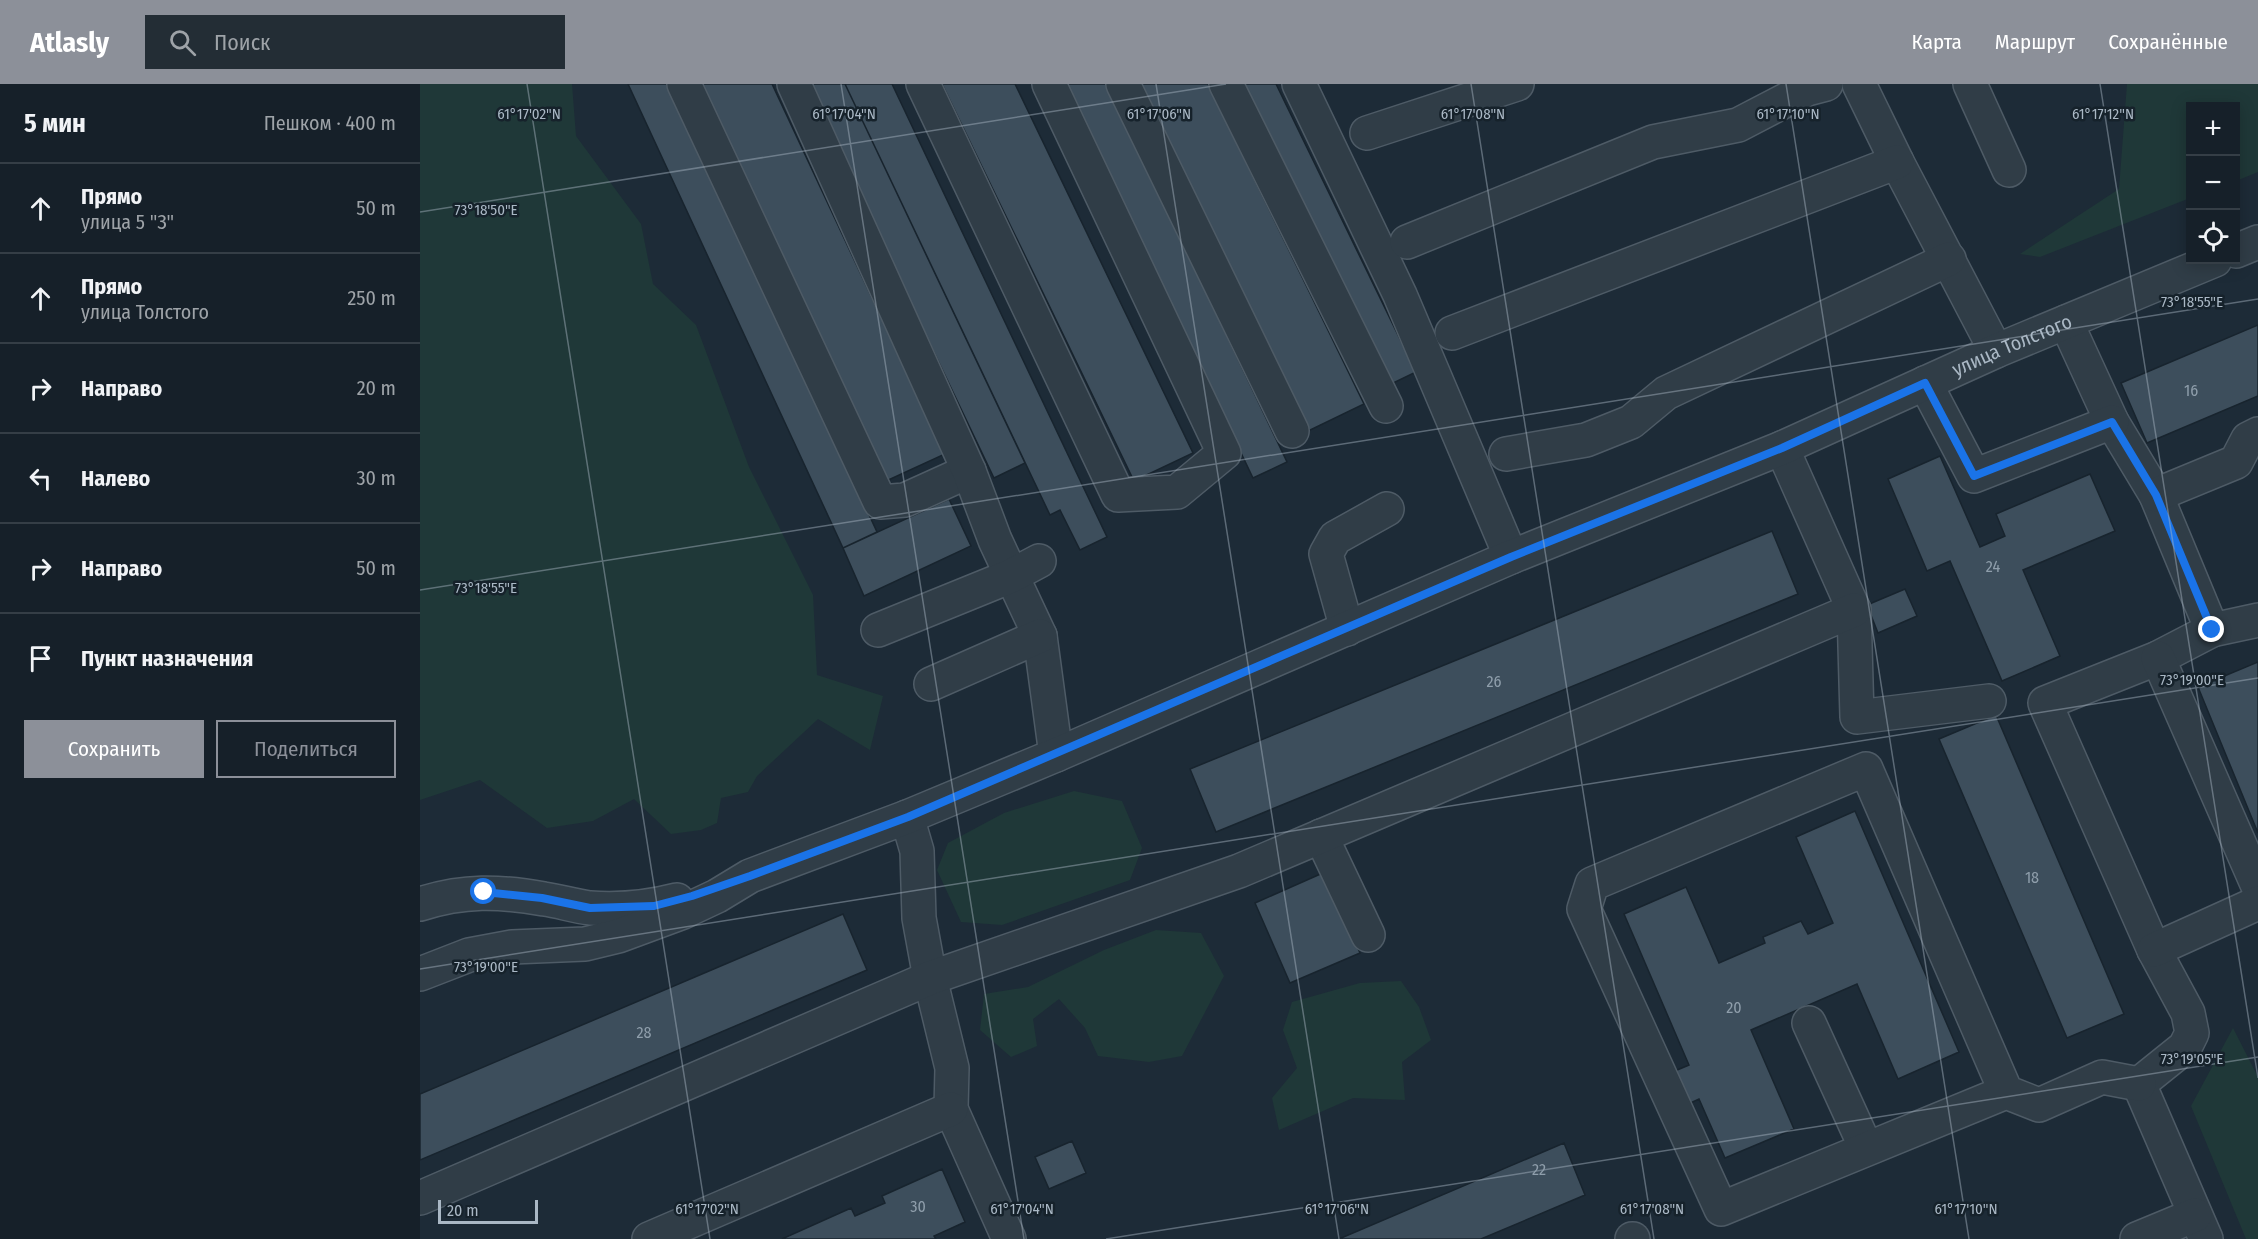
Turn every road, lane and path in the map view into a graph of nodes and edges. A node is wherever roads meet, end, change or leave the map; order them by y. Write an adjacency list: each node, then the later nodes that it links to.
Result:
1 (684, 84): 30 (street)
2 (794, 84): 30 (street)
3 (923, 84): 4 (street)
4 (1049, 84)
5 (1123, 84): 26 (street)
6 (1226, 84): 24 (street)
7 (1299, 84): 33 (street)
8 (1517, 84): 12 (street)
9 (1826, 84): 15 (street)
10 (1859, 84): 13 (street)
11 (1970, 84): 14 (street)
12 (1367, 133)
13 (1897, 162): 18 (street); 21 (street)
14 (2009, 170)
15 (1407, 242)
16 (2258, 242): 17 (street)
17 (2240, 249)
18 (1949, 259): 22 (street); 29 (street)
19 (2205, 264): 20 (street, улица Толстого)
20 (2066, 321): 22 (street, улица Толстого); 25 (street)
21 (1452, 333)
22 (1996, 351): 23 (street, улица Толстого)
23 (1925, 383): 25 (street); 28 (street, улица Толстого)
24 (1386, 406)
25 (2112, 422): 31 (street)
26 (1292, 431)
27 (2258, 434): 31 (street)
28 (1782, 448): 33 (street, улица Толстого); 35 (street)
29 (1506, 454)
30 (969, 471): 34 (street)
31 (2156, 495): 39 (street)
32 (1387, 509): 37 (street)
33 (1511, 557): 37 (street, улица Толстого)
34 (1025, 569): 38 (street); 40 (street)
35 (1854, 610): 43 (street); 46 (street)
36 (2258, 620): 39 (street)
37 (1347, 629): 44 (street, улица Толстого)
38 (878, 630)
39 (2212, 630): 41 (street)
40 (1040, 636): 42 (street); 44 (street)
41 (2158, 658): 48 (street); 52 (street)
42 (931, 684)
43 (1989, 701)
44 (1056, 755): 45 (street, улица Толстого)
45 (908, 817): 47 (street, улица Толстого); 54 (street)
46 (1321, 836): 51 (street); 54 (street)
47 (750, 876): 50 (street); 53 (street, улица Толстого)
48 (2258, 886)
49 (2258, 903): 52 (street)
50 (420, 904)
51 (1368, 935)
52 (2154, 950): 56 (street)
53 (420, 974)
54 (930, 978): 58 (street); 60 (street)
55 (1809, 1023): 59 (street)
56 (2139, 1084): 57 (street); 61 (street)
57 (2006, 1092): 59 (street); 59 (street)
58 (951, 1109): 62 (street); 63 (street)
59 (1866, 1148)
60 (420, 1198)
61 (2201, 1227): 64 (street)
62 (649, 1239)
63 (1009, 1239)
64 (2137, 1239)

